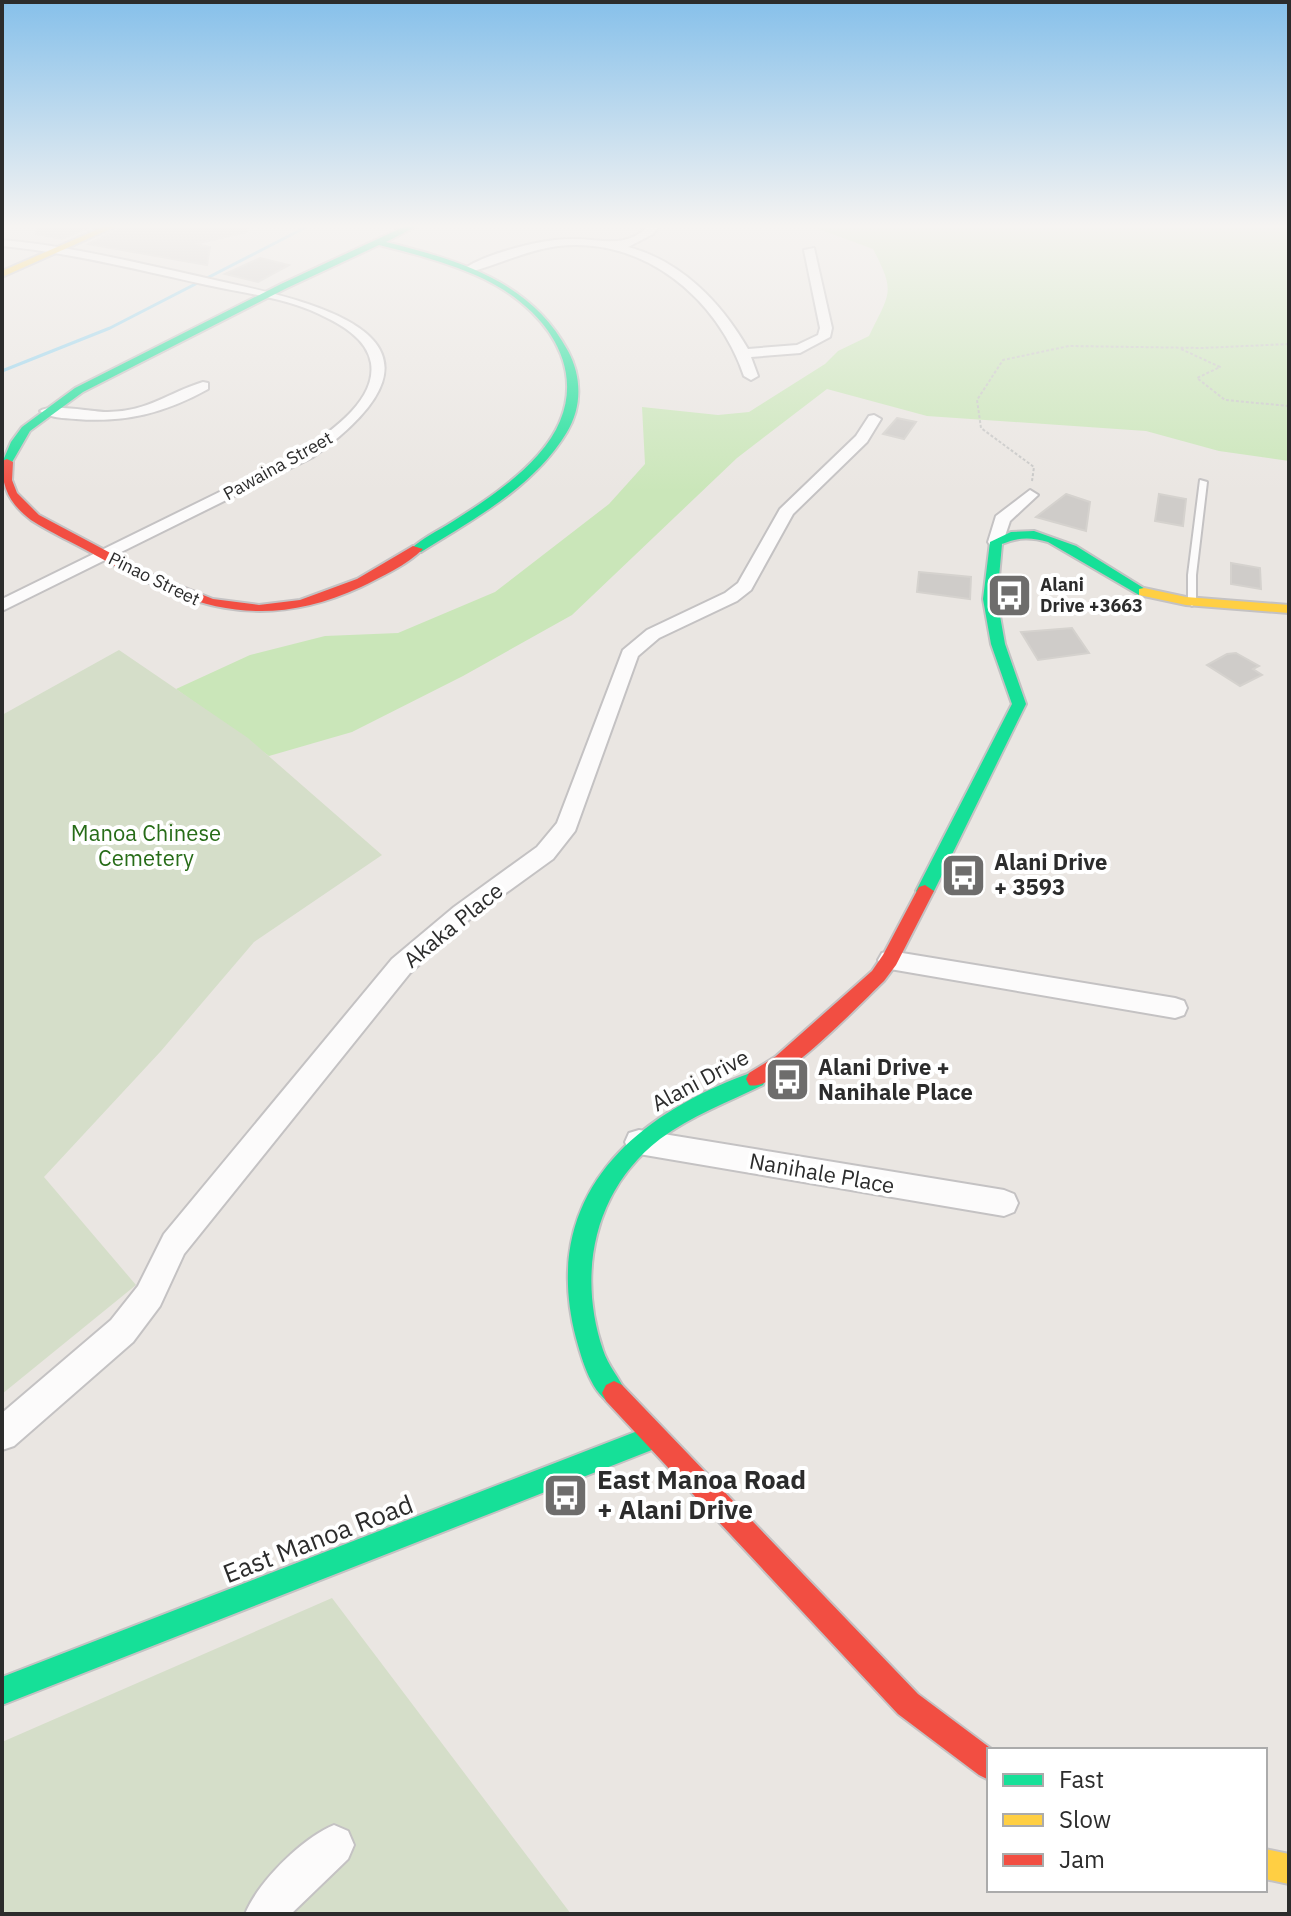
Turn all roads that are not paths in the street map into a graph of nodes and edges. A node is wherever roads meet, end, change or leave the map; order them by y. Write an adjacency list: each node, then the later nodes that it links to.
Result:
1 (228, 313): 9 (street, Pinao Street)
2 (327, 313): 15 (street, Pawaina Street)
3 (542, 313): 15 (street, Pinao Street)
4 (719, 313): 6 (street)
5 (823, 313): 6 (street)
6 (746, 353): 7 (street)
7 (751, 376)
8 (203, 386): 9 (street)
9 (47, 411): 11 (street, Pinao Street)
10 (874, 419): 23 (street, Akaka Place)
11 (5, 460): 15 (street, Pinao Street)
12 (1203, 482): 16 (lane)
13 (1030, 495): 14 (street, Alani Drive)
14 (996, 542): 16 (street); 19 (street, Alani Drive)
15 (106, 556): 17 (street, Pawaina Street)
16 (1192, 603): 18 (street)
17 (2, 606)
18 (1289, 609)
19 (890, 960): 20 (street); 21 (street, Alani Drive)
20 (1175, 1008)
21 (639, 1142): 22 (street, Nanihale Place); 24 (street, Alani Drive)
22 (1004, 1203)
23 (2, 1434)
24 (653, 1437): 25 (street, East Manoa Road); 26 (street, Alani Drive)
25 (2, 1691)
26 (987, 1763)
27 (334, 1845): 30 (street)
28 (1267, 1864): 29 (street)
29 (1289, 1869)
30 (266, 1914)

